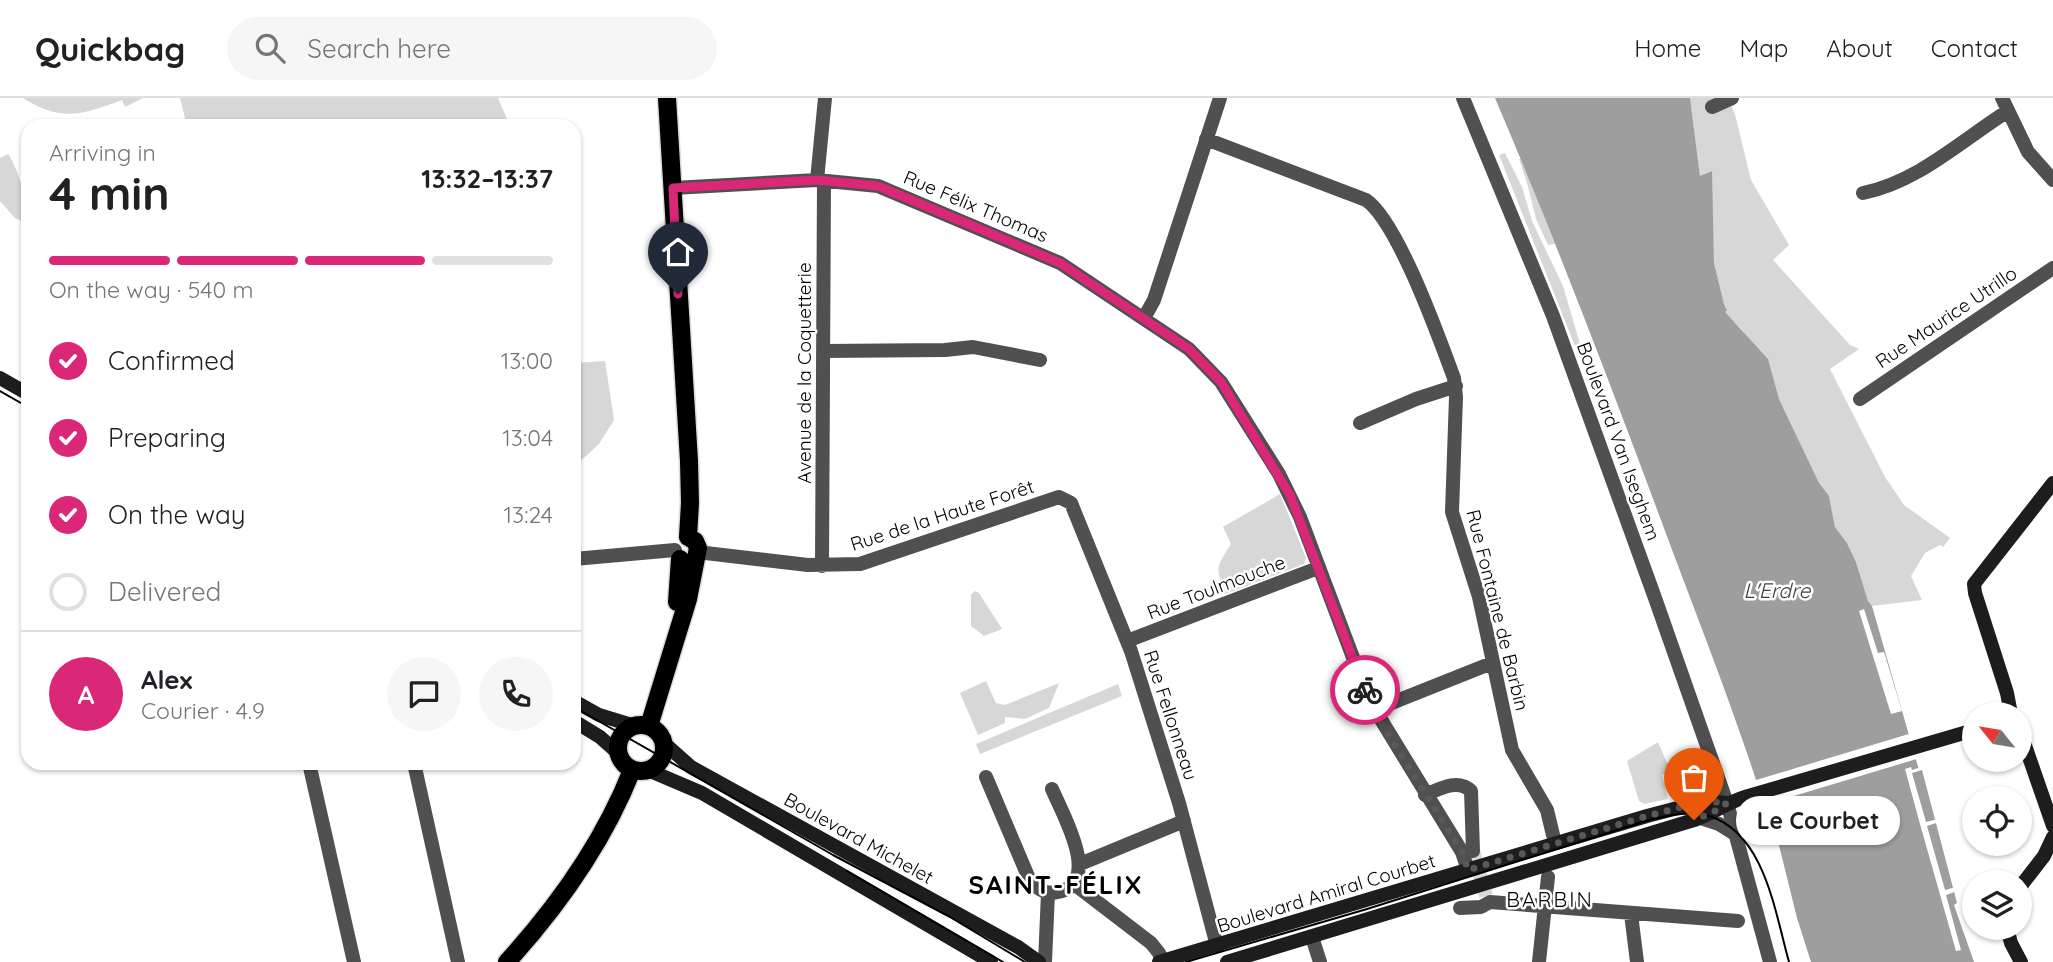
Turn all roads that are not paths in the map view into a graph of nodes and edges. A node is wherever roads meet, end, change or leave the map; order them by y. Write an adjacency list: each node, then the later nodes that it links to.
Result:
1 (667, 98): 11 (main road)
2 (825, 98): 10 (street, Avenue de la Coquetterie)
3 (1220, 98): 8 (street)
4 (1463, 98): 45 (street, Boulevard Van Iseghem)
5 (1732, 98): 7 (street)
6 (2008, 103): 9 (street); 12 (street)
7 (1712, 107)
8 (1206, 139): 14 (street); 18 (street, Rue Fontaine de Barbin)
9 (2053, 180)
10 (821, 181): 11 (street, Rue Félix Thomas); 14 (street, Rue Félix Thomas); 15 (street, Avenue de la Coquetterie)
11 (673, 188): 24 (main road)
12 (1863, 193)
13 (2053, 268): 20 (street, Rue Maurice Utrillo)
14 (1144, 318): 27 (street, Rue Félix Thomas)
15 (823, 351): 16 (street); 26 (street, Avenue de la Coquetterie)
16 (1040, 360)
17 (0, 378): 19 (street)
18 (1455, 386): 21 (street); 29 (street, Rue Fontaine de Barbin)
19 (21, 390)
20 (1860, 399)
21 (1360, 423)
22 (2053, 483): 30 (street)
23 (1071, 503): 26 (street, Rue de la Haute Forêt); 28 (street, Rue Fellonneau)
24 (687, 551): 25 (street, Rue de la Haute Forêt); 26 (street, Rue de la Haute Forêt); 34 (main road)
25 (581, 559)
26 (822, 566)
27 (1318, 568): 28 (street, Rue Toulmouche); 32 (street, Rue Félix Thomas)
28 (1127, 641): 47 (street, Rue Fellonneau)
29 (1492, 663): 32 (street); 50 (street, Rue Fontaine de Barbin)
30 (2009, 702)
31 (581, 705): 34 (street)
32 (1374, 710): 44 (street, Rue Félix Thomas)
33 (581, 726): 37 (street)
34 (642, 726): 36 (main road); 37 (main road)
35 (1962, 733): 45 (street)
36 (664, 743): 41 (main road); 70 (street, Boulevard Michelet)
37 (618, 753): 41 (main road)
38 (2032, 766): 48 (street)
39 (311, 770): 66 (street)
40 (416, 770): 67 (street)
41 (640, 770): 68 (main road); 69 (street, Boulevard Michelet)
42 (986, 778): 58 (street)
43 (1052, 789): 53 (street)
44 (1425, 795): 52 (street); 54 (street, Rue Félix Thomas)
45 (1727, 803): 46 (street, Boulevard Amiral Courbet); 49 (street, Boulevard Van Iseghem); 54 (street, Boulevard Amiral Courbet)
46 (1701, 818): 49 (street); 63 (street, Boulevard Amiral Courbet)
47 (1184, 821): 53 (street); 65 (street, Rue Fellonneau)
48 (2053, 826)
49 (1735, 834): 76 (street, Boulevard Van Iseghem)
50 (1553, 835)
51 (2052, 842): 55 (street)
52 (1473, 851)
53 (1080, 864): 57 (street)
54 (1468, 870): 65 (street, Boulevard Amiral Courbet)
55 (2032, 870)
56 (1548, 877): 59 (street)
57 (1074, 884): 58 (street); 71 (street)
58 (1048, 893): 70 (street)
59 (1544, 907): 60 (street); 61 (street); 74 (street)
60 (1460, 908)
61 (1631, 914): 62 (street); 75 (street)
62 (1738, 921)
63 (1312, 937): 72 (street, Boulevard Amiral Courbet); 73 (street)
64 (2010, 940): 77 (street)
65 (1217, 946): 71 (street, Boulevard Amiral Courbet)
66 (354, 962)
67 (458, 962)
68 (507, 962)
69 (991, 962)
70 (1042, 962)
71 (1160, 962)
72 (1227, 962)
73 (1320, 962)
74 (1539, 962)
75 (1637, 962)
76 (1770, 962)
77 (2021, 962)

